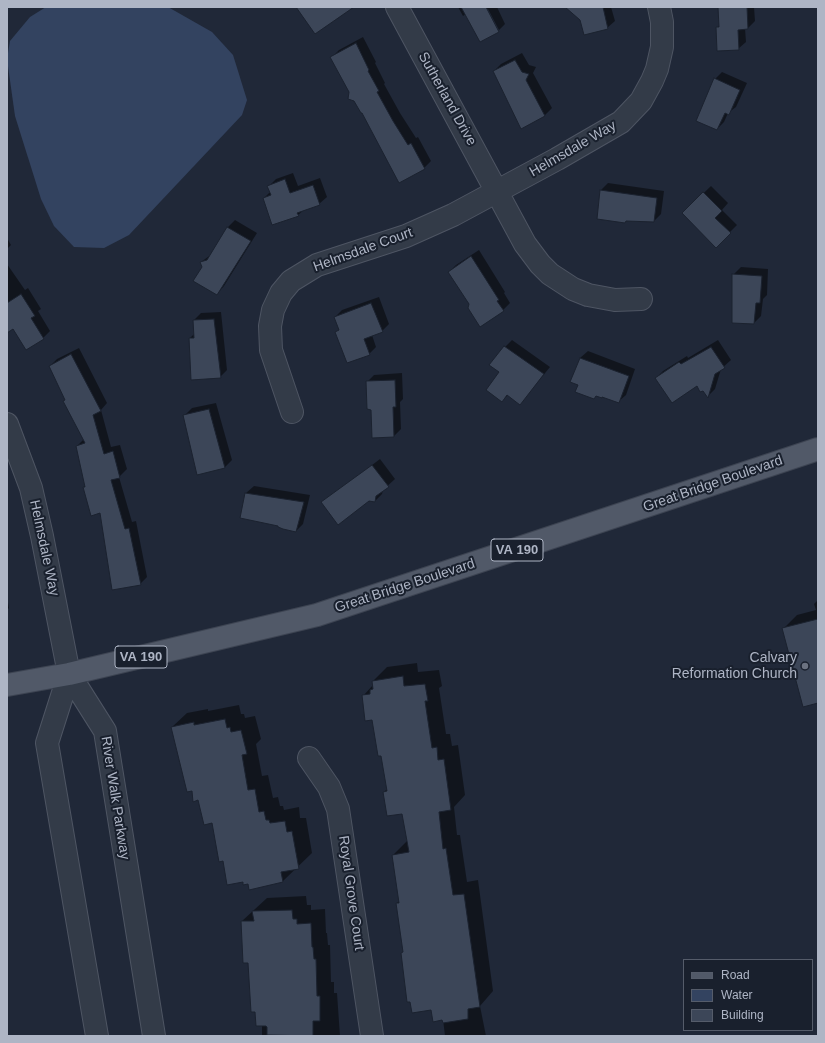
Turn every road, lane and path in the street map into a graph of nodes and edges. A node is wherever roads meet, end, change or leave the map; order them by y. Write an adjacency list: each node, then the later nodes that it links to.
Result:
1 (396, 7): 3 (street, Sutherland Drive)
2 (659, 7): 3 (street, Helmsdale Way)
3 (497, 192): 4 (street, Sutherland Drive); 5 (street, Helmsdale Court)
4 (641, 299)
5 (292, 412)
6 (7, 424): 8 (street, Helmsdale Way)
7 (818, 449): 8 (main road, Great Bridge Boulevard / VA 190)
8 (69, 674): 9 (main road, Great Bridge Boulevard / VA 190); 11 (street); 12 (street, River Walk Parkway)
9 (7, 685)
10 (309, 758): 13 (street, Royal Grove Court)
11 (97, 1036)
12 (154, 1036)
13 (372, 1036)

